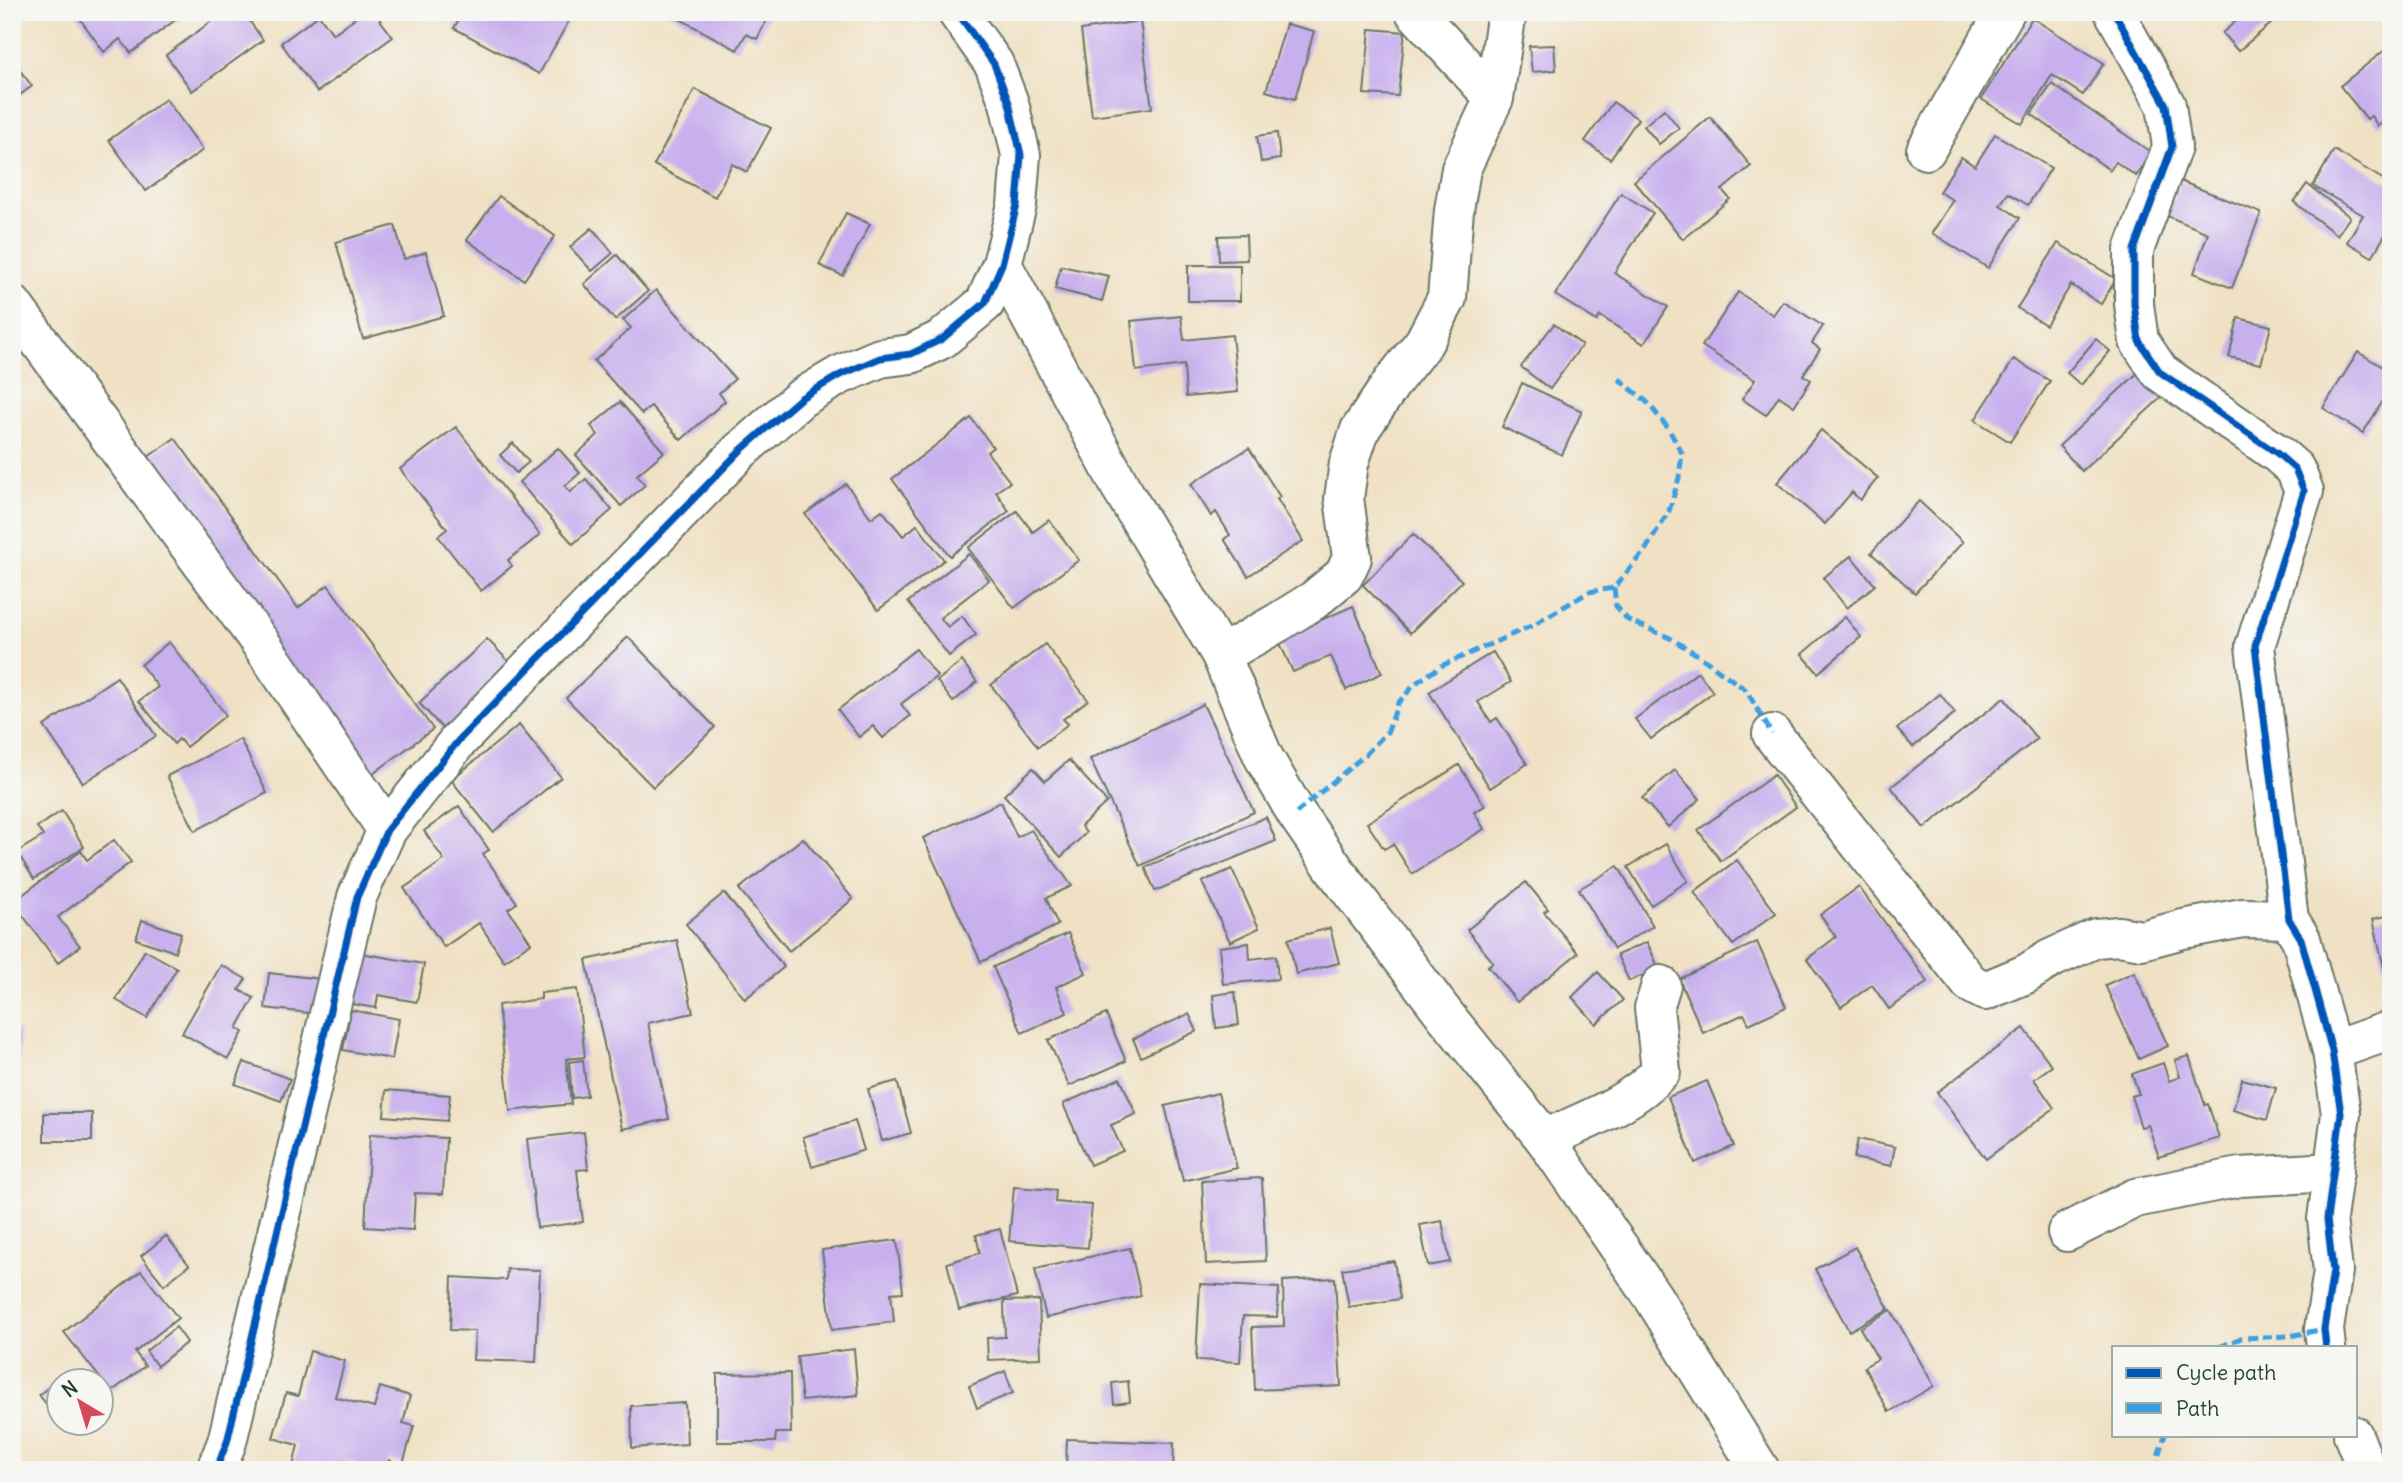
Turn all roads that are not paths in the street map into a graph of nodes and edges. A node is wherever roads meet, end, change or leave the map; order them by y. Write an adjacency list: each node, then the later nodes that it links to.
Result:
1 (1415, 12): 6 (street)
2 (1507, 12): 6 (street)
3 (2005, 12): 7 (street)
4 (2114, 12): 13 (street)
5 (969, 15): 8 (street)
6 (1494, 98): 10 (street)
7 (1926, 150)
8 (1002, 264): 10 (street); 12 (street)
9 (12, 304): 12 (street)
10 (1220, 655): 17 (street)
11 (1772, 734): 13 (street)
12 (387, 830): 22 (street)
13 (2289, 919): 16 (street)
14 (1661, 985): 17 (street)
15 (2391, 1030): 16 (street)
16 (2332, 1051): 18 (street)
17 (1545, 1139): 23 (street)
18 (2334, 1172): 19 (street); 20 (street)
19 (2067, 1232)
20 (2326, 1346)
21 (2353, 1436): 24 (street)
22 (216, 1470)
23 (1760, 1470)
24 (2367, 1470)

